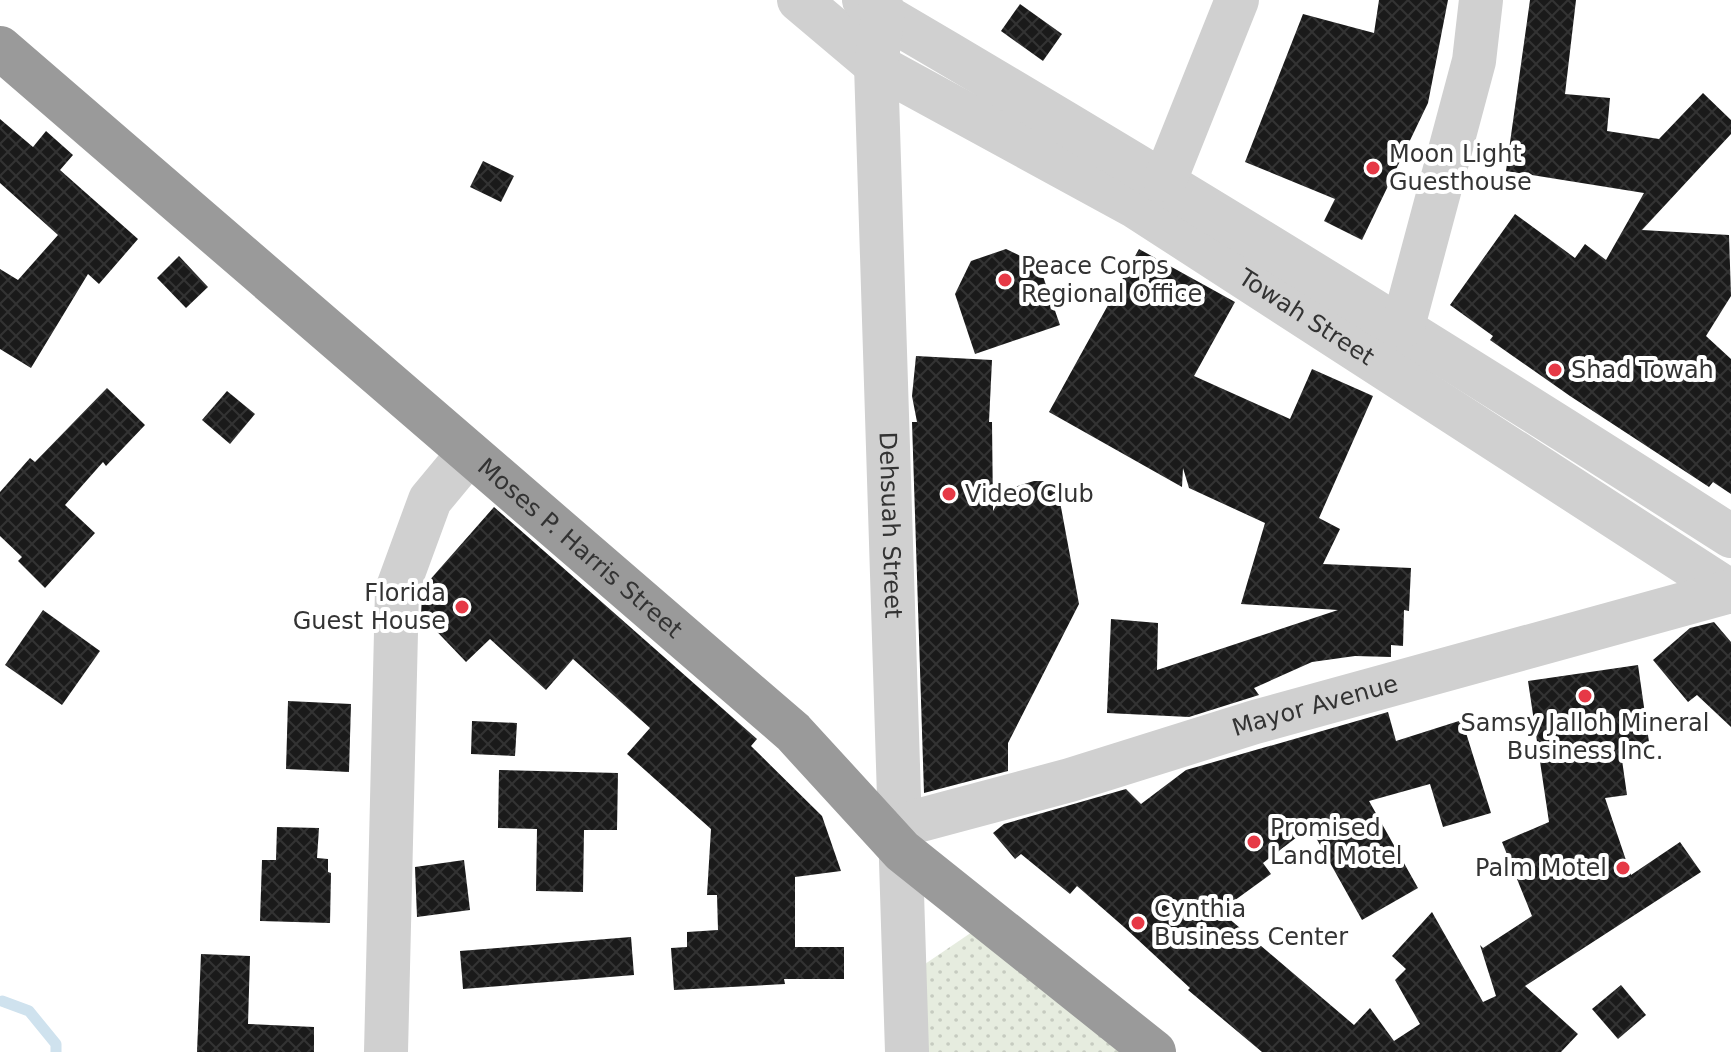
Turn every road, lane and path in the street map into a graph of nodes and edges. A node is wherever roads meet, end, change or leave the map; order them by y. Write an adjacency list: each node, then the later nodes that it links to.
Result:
1 (799, 0): 6 (street, Towah Street)
2 (1237, 0): 7 (street)
3 (1481, 0): 8 (street)
4 (876, 5): 6 (street, Dehsuah Street); 7 (street, Towah Street)
5 (0, 48): 9 (highway, Moses P. Harris Street)
6 (876, 65): 11 (street, Towah Street); 12 (street, Dehsuah Street)
7 (1165, 180): 8 (street, Towah Street)
8 (1403, 326): 10 (street, Towah Street)
9 (469, 453): 12 (highway, Moses P. Harris Street); 13 (street)
10 (1731, 536)
11 (1731, 591): 12 (street, Mayor Avenue)
12 (902, 838): 14 (street, Dehsuah Street); 15 (highway, Moses P. Harris Street)
13 (386, 1052)
14 (907, 1052)
15 (1154, 1052)

